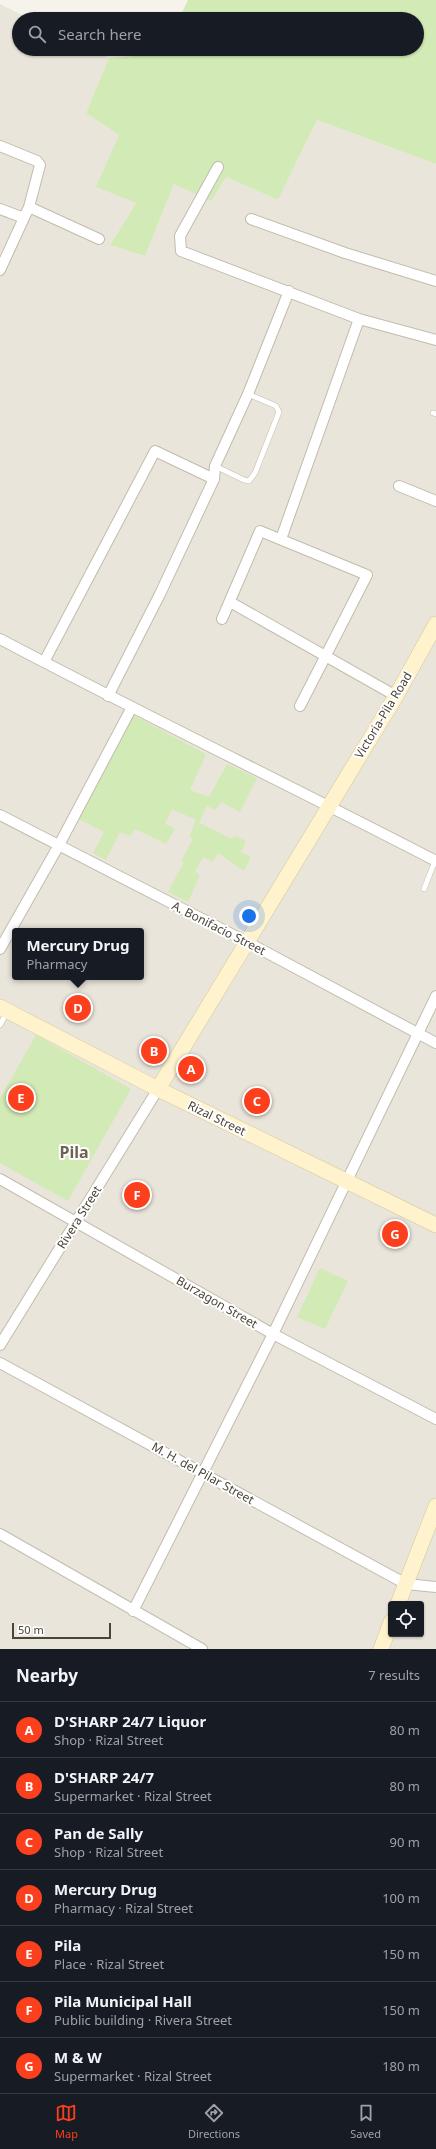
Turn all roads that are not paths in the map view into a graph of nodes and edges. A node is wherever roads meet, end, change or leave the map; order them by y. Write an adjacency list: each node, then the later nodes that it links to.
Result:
1 (0, 146): 3 (street)
2 (218, 166): 10 (street)
3 (29, 207): 5 (street); 7 (street)
4 (0, 208): 5 (street)
5 (24, 218): 8 (street)
6 (251, 219): 9 (street)
7 (99, 239)
8 (0, 270)
9 (436, 280)
10 (289, 291): 11 (street); 13 (street)
11 (359, 319): 12 (street); 18 (street)
12 (436, 340)
13 (248, 394): 14 (street); 14 (lane)
14 (215, 466): 15 (street)
15 (214, 479): 24 (street); 25 (street)
16 (399, 486): 17 (street)
17 (436, 501)
18 (281, 539): 19 (street); 23 (street)
19 (230, 602): 20 (street); 23 (street)
20 (222, 619)
21 (436, 624): 26 (main road, Victoria-Pila Road)
22 (0, 639): 24 (street)
23 (326, 656): 26 (street); 27 (street)
24 (44, 662): 25 (street)
25 (108, 696): 28 (street)
26 (396, 696): 29 (main road, Victoria-Pila Road)
27 (300, 706)
28 (132, 708): 29 (street); 31 (street)
29 (328, 805): 32 (street); 36 (main road, Victoria-Pila Road)
30 (0, 815): 31 (street, A. Bonifacio Street)
31 (59, 845): 34 (street); 36 (street, A. Bonifacio Street)
32 (436, 861): 33 (lane)
33 (424, 889)
34 (12, 928)
35 (12, 929): 37 (street)
36 (247, 942): 41 (street, A. Bonifacio Street); 43 (main road, Victoria-Pila Road)
37 (0, 950)
38 (436, 996): 41 (street)
39 (4, 1009): 40 (lane); 43 (main road, Rizal Street)
40 (0, 1025)
41 (419, 1034): 42 (street, A. Bonifacio Street); 45 (street)
42 (436, 1043)
43 (158, 1089): 45 (main road, Rizal Street); 46 (street, Rivera Street)
44 (0, 1179): 46 (street, Burzagon Street)
45 (346, 1181): 47 (main road, Rizal Street); 48 (street)
46 (77, 1222): 48 (street, Burzagon Street); 49 (street, Rivera Street)
47 (436, 1224)
48 (273, 1334): 51 (street, Burzagon Street); 52 (street)
49 (0, 1346)
50 (0, 1363): 52 (street, M. H. del Pilar Street)
51 (436, 1419)
52 (202, 1472): 55 (street, M. H. del Pilar Street); 58 (street)
53 (436, 1506): 55 (main road)
54 (0, 1534): 58 (street)
55 (406, 1584): 56 (street); 57 (main road)
56 (436, 1587)
57 (399, 1601)
58 (133, 1610): 60 (street)
59 (388, 1630): 61 (main road)
60 (202, 1649)
61 (381, 1649)

